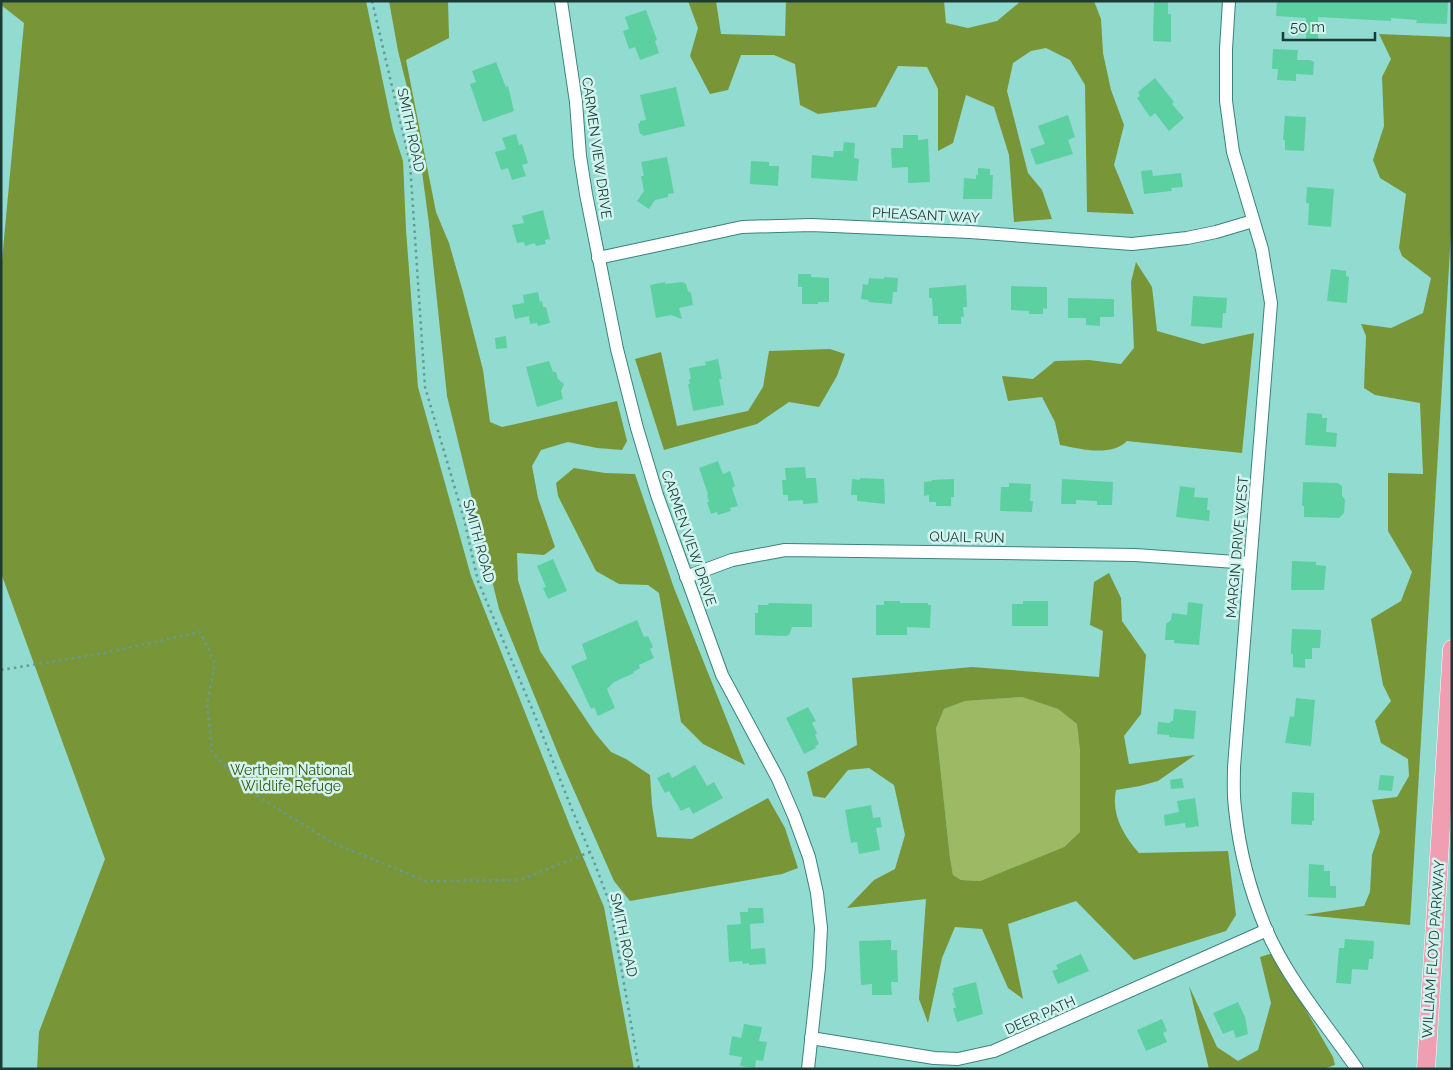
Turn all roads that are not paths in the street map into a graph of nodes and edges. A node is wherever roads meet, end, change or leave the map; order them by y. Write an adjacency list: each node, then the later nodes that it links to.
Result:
1 (561, 1): 4 (street, CARMEN VIEW DRIVE)
2 (1229, 1): 3 (street, MARGIN DRIVE WEST)
3 (1253, 221): 4 (street, PHEASANT WAY); 5 (street, MARGIN DRIVE WEST)
4 (598, 258): 6 (street, CARMEN VIEW DRIVE)
5 (1250, 562): 6 (street, QUAIL RUN); 8 (street, MARGIN DRIVE WEST)
6 (686, 577): 9 (street, CARMEN VIEW DRIVE)
7 (1452, 649): 12 (highway, WILLIAM FLOYD PARKWAY)
8 (1267, 930): 9 (street, DEER PATH); 11 (street, MARGIN DRIVE WEST)
9 (812, 1038): 10 (street, CARMEN VIEW DRIVE)
10 (808, 1069)
11 (1357, 1069)
12 (1426, 1069)

